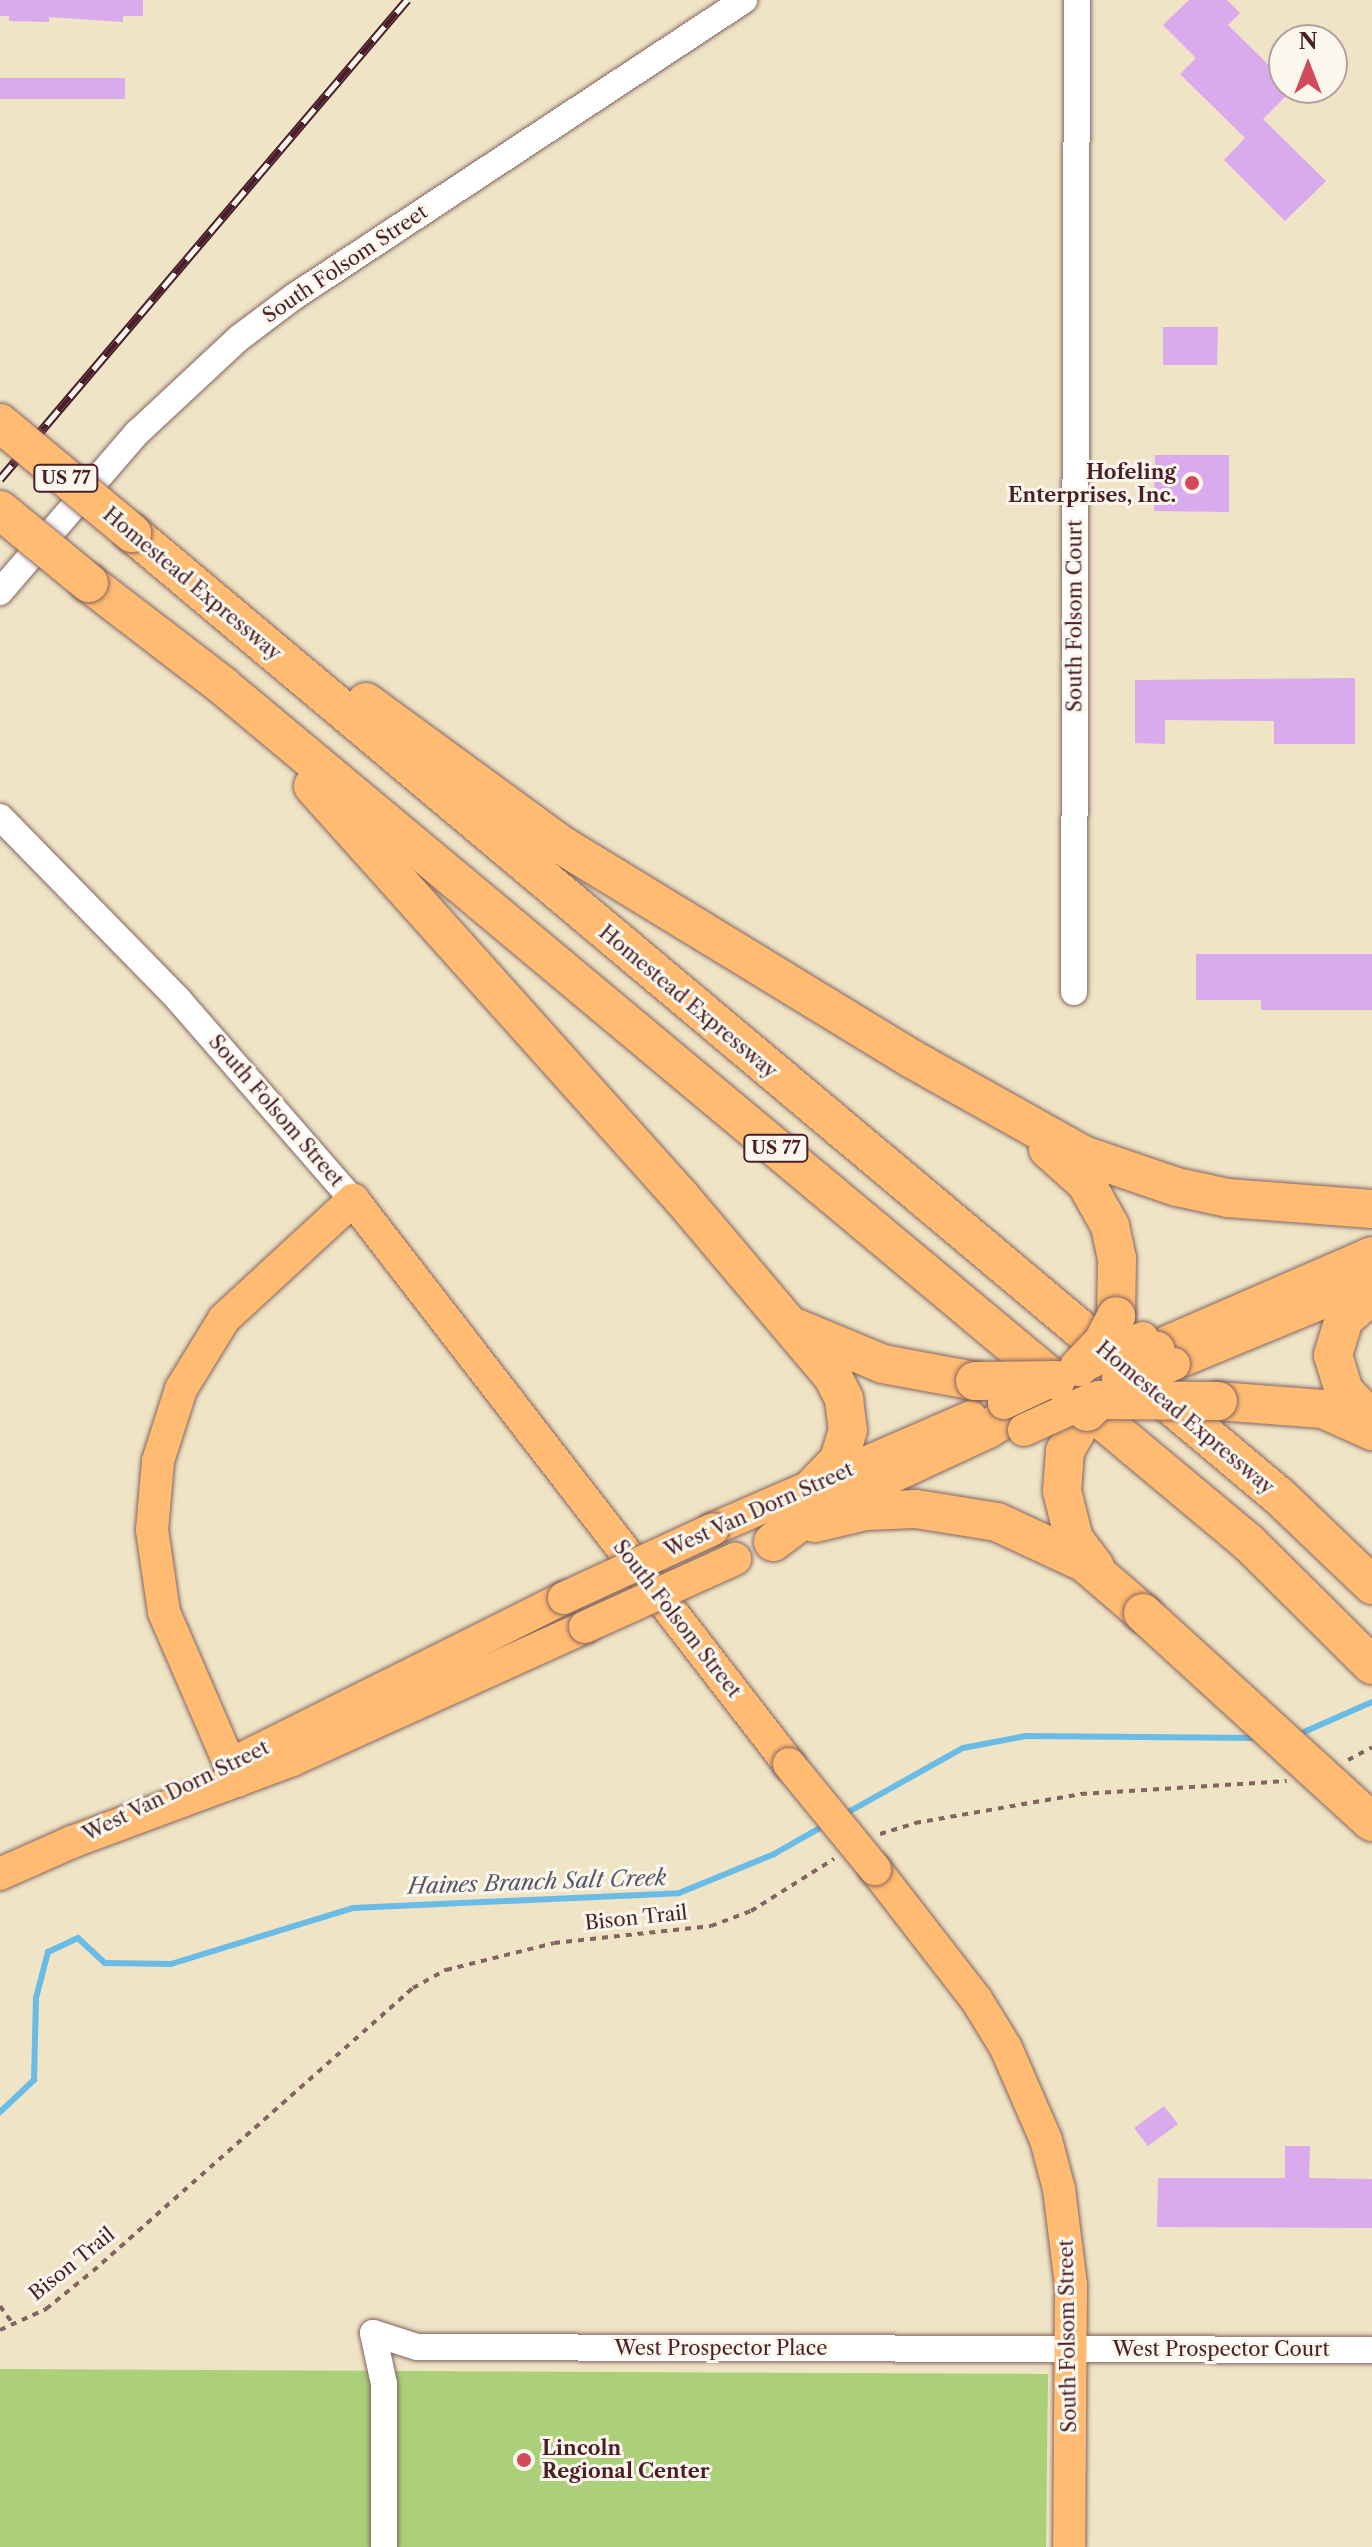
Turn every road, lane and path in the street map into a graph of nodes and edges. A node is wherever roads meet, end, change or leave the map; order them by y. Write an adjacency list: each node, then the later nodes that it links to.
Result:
1 (744, 0): 6 (street, South Folsom Street)
2 (1077, 0): 9 (street, South Folsom Court)
3 (0, 423): 5 (highway, Homestead Expressway / US 77, bridge)
4 (0, 510): 7 (highway, US 77, bridge)
5 (132, 533): 10 (highway); 23 (highway, Homestead Expressway / US 77)
6 (0, 592)
7 (223, 686): 17 (highway); 25 (highway, US 77)
8 (0, 817): 11 (street, South Folsom Street)
9 (1074, 992)
10 (1009, 1117): 12 (highway); 18 (highway)
11 (353, 1200): 28 (main road); 31 (main road, South Folsom Street, bridge)
12 (1372, 1209)
13 (1372, 1246): 18 (main road, West Van Dorn Street)
14 (1372, 1256): 18 (highway)
15 (1372, 1282): 18 (main road, West Van Dorn Street)
16 (1372, 1295): 19 (highway)
17 (776, 1309): 18 (highway); 21 (highway)
18 (1077, 1382): 20 (highway, bridge); 21 (main road, West Van Dorn Street); 22 (highway); 24 (highway, bridge)
19 (1372, 1420)
20 (1372, 1431)
21 (814, 1505): 22 (main road, West Van Dorn Street); 24 (highway); 28 (main road, West Van Dorn Street, bridge)
22 (773, 1542): 28 (main road, West Van Dorn Street, bridge)
23 (1372, 1585)
24 (1113, 1586): 30 (highway, bridge)
25 (1372, 1665)
26 (1372, 1747): 27 (path)
27 (1341, 1764)
28 (233, 1773): 33 (main road, West Van Dorn Street)
29 (1290, 1780): 31 (path)
30 (1372, 1822)
31 (873, 1854): 37 (main road, South Folsom Street)
32 (837, 1858): 35 (path, Bison Trail)
33 (0, 1874)
34 (0, 2306): 35 (path)
35 (13, 2324): 36 (path, Bison Trail)
36 (0, 2330)
37 (1071, 2349): 38 (street, West Prospector Court); 39 (street, West Prospector Place); 40 (main road, South Folsom Street)
38 (1372, 2350)
39 (384, 2547)
40 (1069, 2547)

